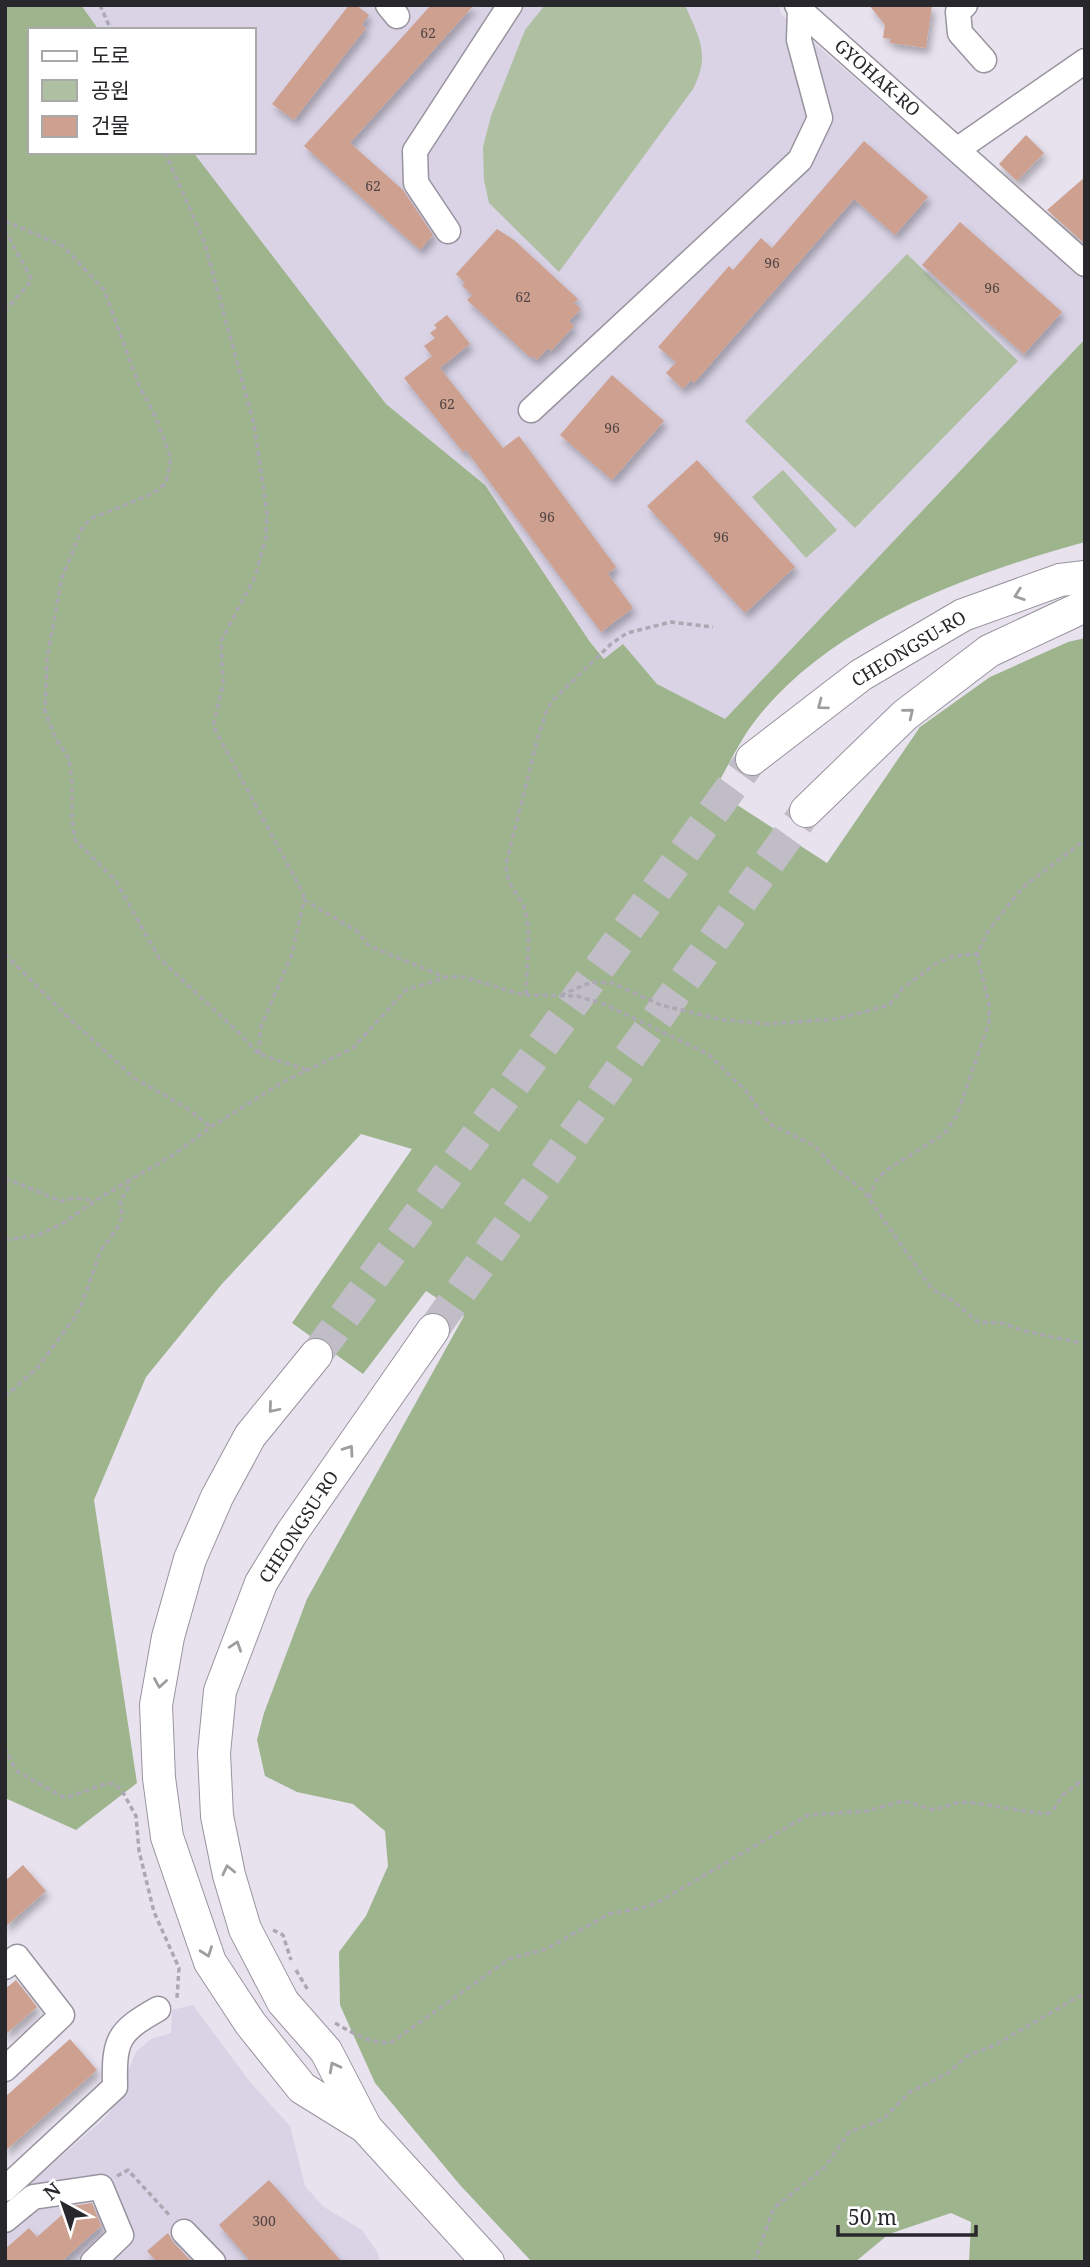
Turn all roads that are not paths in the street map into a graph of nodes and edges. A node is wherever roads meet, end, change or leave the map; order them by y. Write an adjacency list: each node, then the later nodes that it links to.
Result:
1 (510, 5): 7 (street)
2 (965, 5): 4 (street)
3 (799, 7): 6 (street, GYOHAK-RO); 9 (street)
4 (984, 60)
5 (1085, 61): 6 (street)
6 (958, 149): 8 (street, GYOHAK-RO)
7 (449, 231)
8 (1085, 264)
9 (531, 410)
10 (1085, 577): 12 (main road, CHEONGSU-RO, one-way to 12)
11 (1085, 607): 13 (main road, one-way to 11)
12 (752, 759)
13 (806, 811)
14 (433, 1330): 19 (main road, CHEONGSU-RO, one-way to 14)
15 (316, 1355): 19 (main road, CHEONGSU-RO, one-way to 19)
16 (5, 1967): 18 (street)
17 (159, 2009): 20 (street)
18 (5, 2068)
19 (366, 2128): 25 (main road, CHEONGSU-RO)
20 (5, 2189)
21 (5, 2220): 23 (street)
22 (184, 2232): 24 (street)
23 (93, 2262)
24 (212, 2262)
25 (488, 2262)

